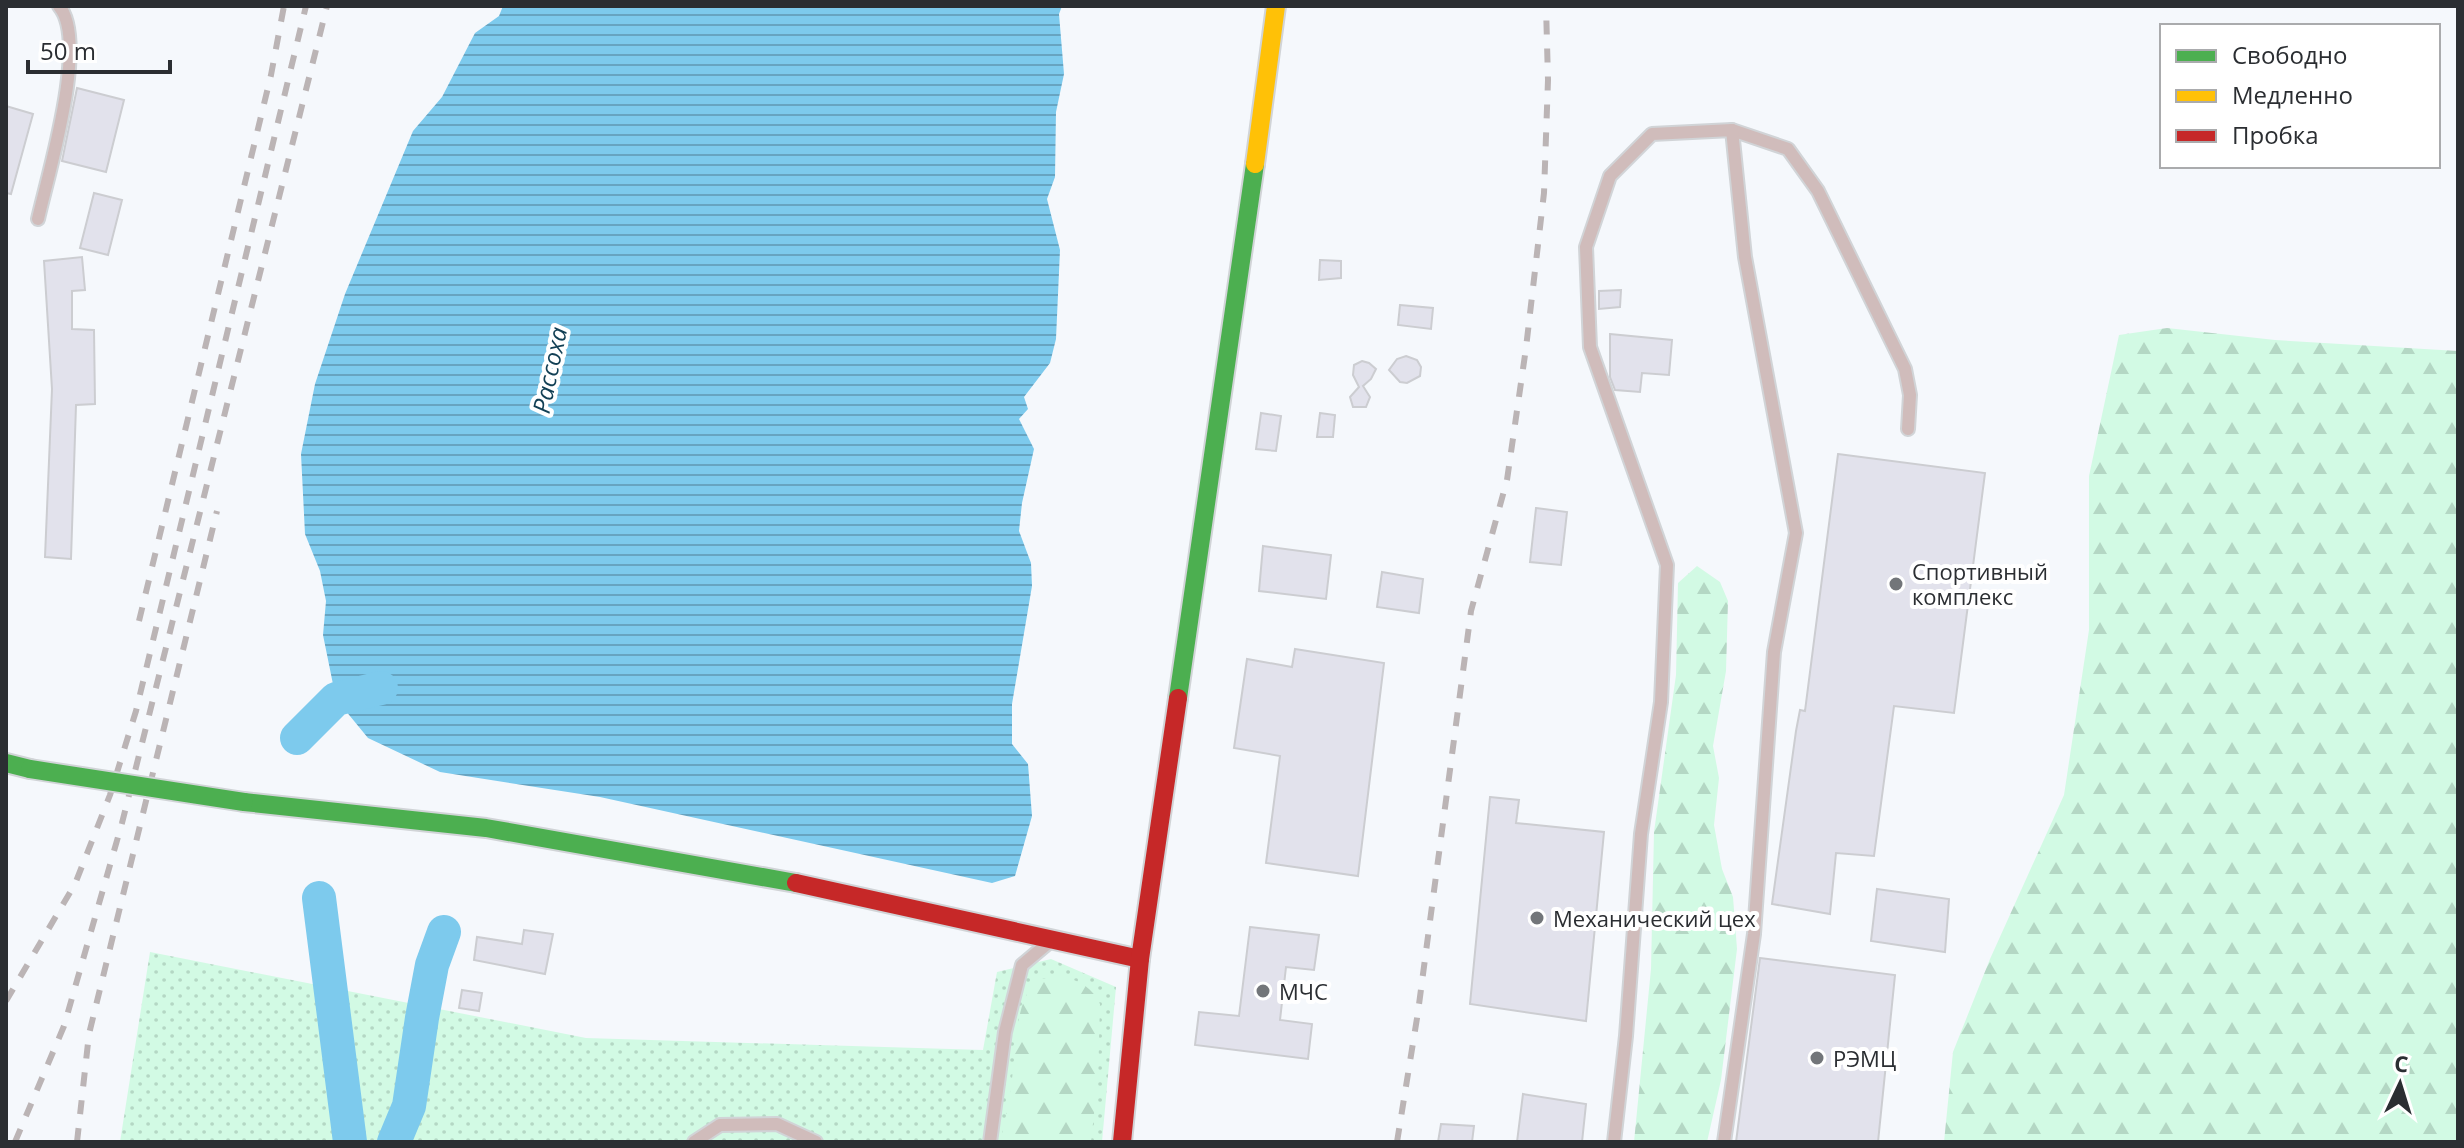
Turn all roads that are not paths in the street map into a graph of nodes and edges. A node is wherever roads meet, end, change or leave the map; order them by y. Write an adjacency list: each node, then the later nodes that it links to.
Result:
1 (59, 6): 4 (lane)
2 (1276, 6): 8 (street)
3 (1732, 130): 5 (lane); 13 (lane); 14 (lane)
4 (38, 219)
5 (1908, 429)
6 (6, 763): 7 (street, bridge)
7 (1053, 939): 8 (street); 11 (lane)
8 (1140, 959): 12 (street)
9 (694, 1142): 10 (lane)
10 (816, 1142)
11 (990, 1142)
12 (1122, 1142)
13 (1614, 1142)
14 (1724, 1142)

